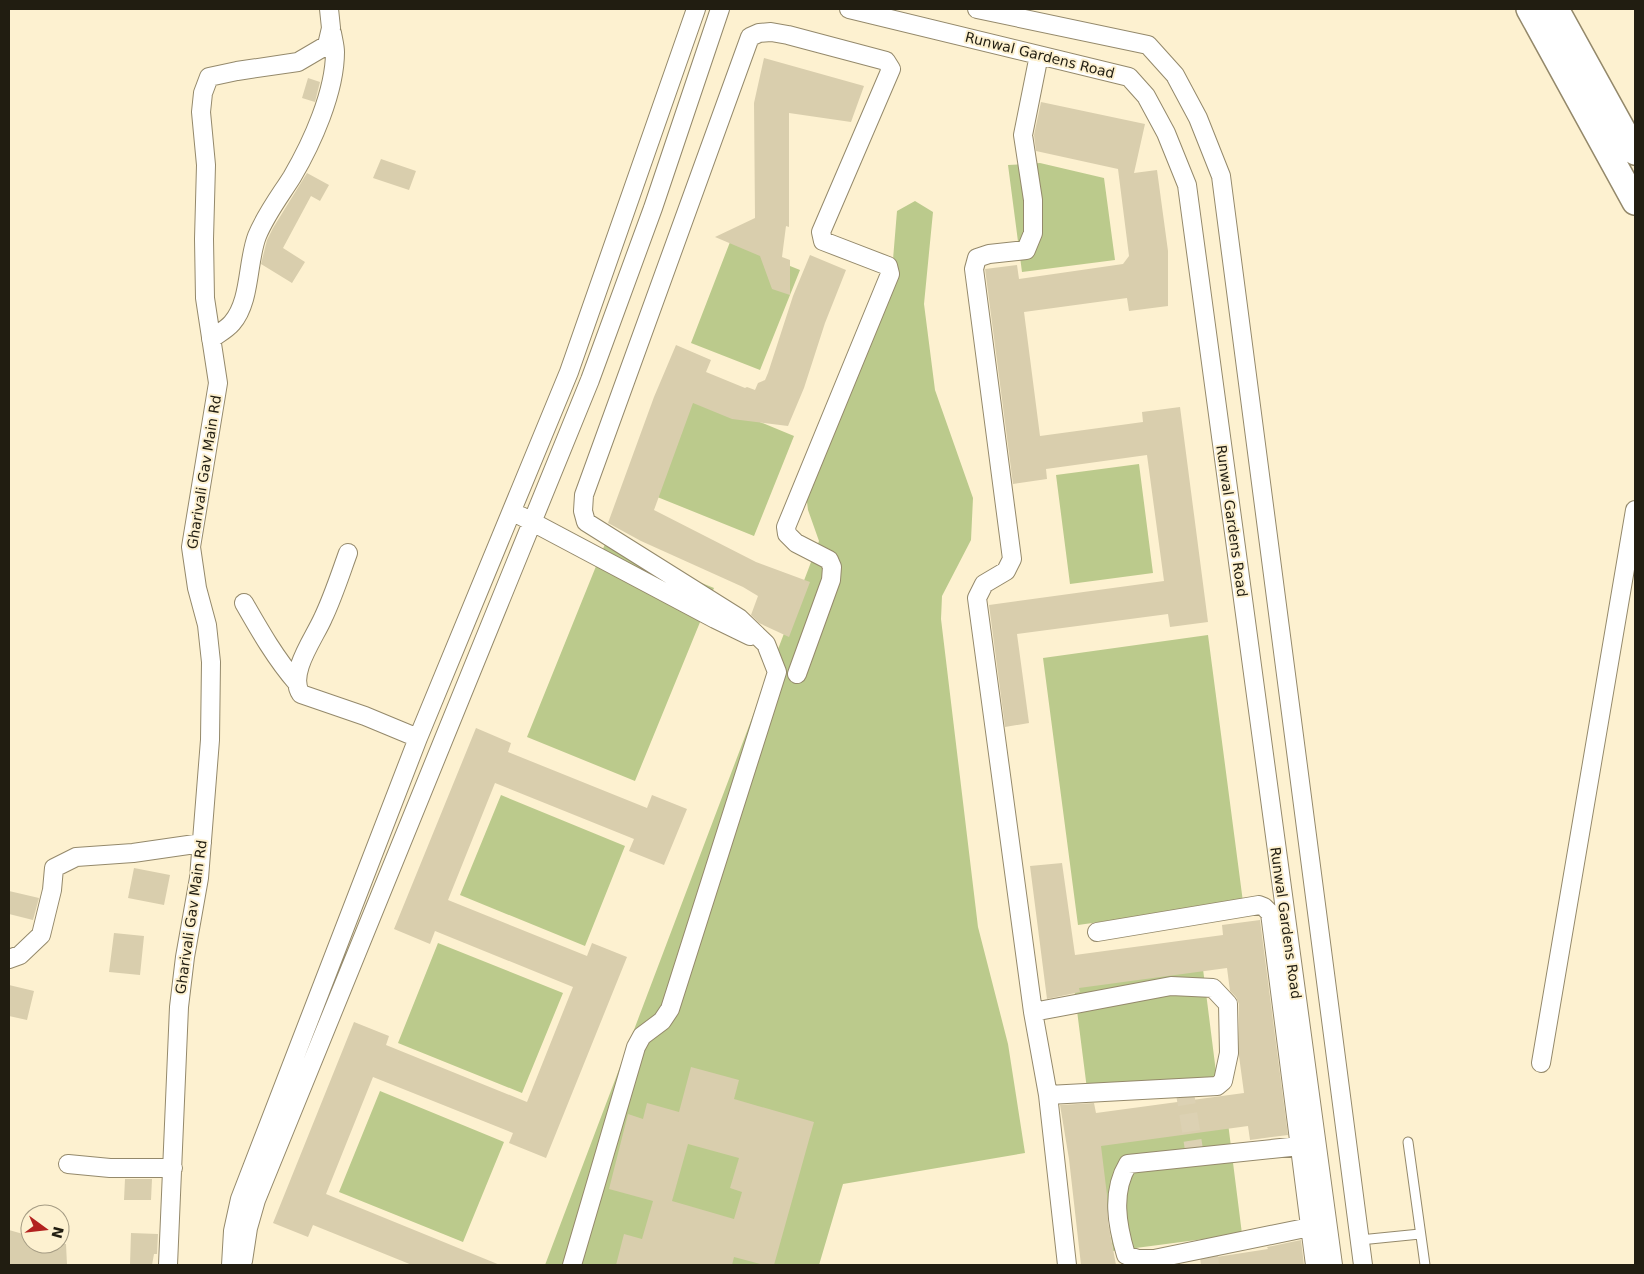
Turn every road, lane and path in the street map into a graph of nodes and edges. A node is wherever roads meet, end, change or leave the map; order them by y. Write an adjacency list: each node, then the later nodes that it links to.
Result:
1 (329, 9): 8 (street)
2 (696, 9): 14 (street)
3 (720, 9): 15 (street)
4 (850, 9): 9 (street, Runwal Gardens Road)
5 (977, 9): 34 (street)
6 (1529, 9): 11 (street)
7 (1556, 9): 10 (street)
8 (331, 28): 12 (street); 12 (street, Gharivali Gav Main Rd)
9 (1039, 55): 25 (street); 40 (street, Runwal Gardens Road)
10 (1635, 152)
11 (1635, 202)
12 (211, 339): 22 (street, Gharivali Gav Main Rd)
13 (1635, 510): 26 (street)
14 (511, 511): 15 (street); 21 (street)
15 (532, 521): 18 (street); 35 (street)
16 (348, 553): 20 (street)
17 (244, 603): 20 (street)
18 (766, 644): 19 (street); 37 (street)
19 (797, 674)
20 (297, 683): 21 (street)
21 (418, 738): 35 (street)
22 (202, 843): 24 (street); 31 (street, Gharivali Gav Main Rd)
23 (1097, 932): 29 (street)
24 (9, 959)
25 (1033, 1012): 27 (street); 27 (street)
26 (1541, 1063)
27 (1048, 1095): 38 (street)
28 (1408, 1142): 33 (lane)
29 (1300, 1146): 32 (street); 32 (street)
30 (68, 1164): 31 (street)
31 (173, 1168): 36 (street, Gharivali Gav Main Rd)
32 (1310, 1227): 39 (street)
33 (1420, 1234): 34 (lane); 42 (lane)
34 (1360, 1240): 41 (street)
35 (239, 1264)
36 (168, 1265)
37 (572, 1265)
38 (1067, 1265)
39 (1314, 1265)
40 (1333, 1265)
41 (1363, 1265)
42 (1425, 1265)

